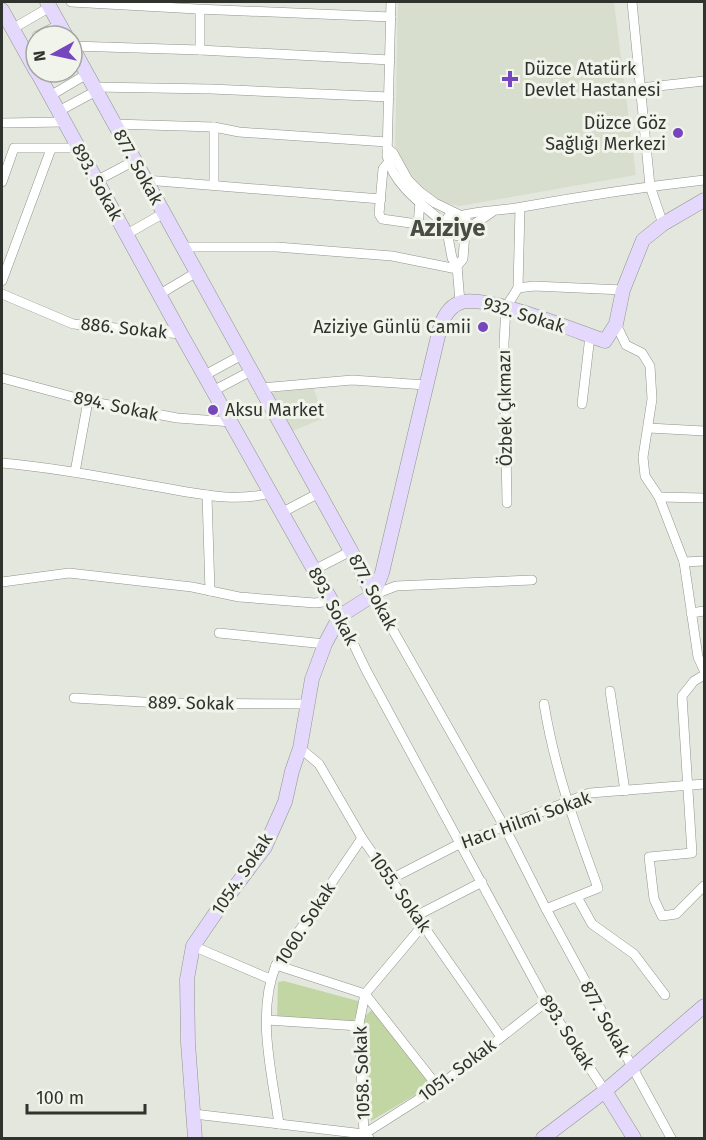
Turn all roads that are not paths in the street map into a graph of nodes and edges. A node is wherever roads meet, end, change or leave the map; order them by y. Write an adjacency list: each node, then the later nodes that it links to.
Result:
1 (71, 2): 5 (street)
2 (391, 2): 6 (street)
3 (632, 2): 19 (street)
4 (48, 4): 7 (street); 8 (street)
5 (198, 7): 6 (street); 13 (street)
6 (391, 17): 14 (street)
7 (5, 19): 10 (street, 893. Sokak)
8 (60, 24)
9 (24, 43): 10 (street)
10 (21, 45): 12 (street, 893. Sokak)
11 (84, 47): 13 (street)
12 (24, 50)
13 (200, 50): 14 (street)
14 (390, 60): 21 (street)
15 (84, 69): 18 (street, 877. Sokak)
16 (705, 81): 19 (street)
17 (43, 84): 20 (street, 893. Sokak)
18 (92, 84): 20 (street); 21 (street); 22 (street); 24 (street, 877. Sokak)
19 (640, 88): 36 (street)
20 (50, 96): 22 (street, 893. Sokak)
21 (389, 97): 26 (street)
22 (61, 117): 23 (street); 27 (street, 893. Sokak)
23 (2, 123)
24 (114, 124): 25 (street); 29 (street, 877. Sokak)
25 (214, 127): 26 (street); 35 (street)
26 (387, 145): 30 (street); 43 (street)
27 (79, 148): 28 (street); 31 (street, 893. Sokak)
28 (51, 149): 34 (street); 52 (street)
29 (134, 161): 31 (street); 32 (street, 877. Sokak)
30 (388, 163): 37 (street); 39 (street)
31 (98, 180): 48 (street, 893. Sokak)
32 (146, 180): 35 (street); 42 (street, 877. Sokak)
33 (705, 180): 36 (street)
34 (2, 182)
35 (214, 185): 37 (street)
36 (650, 186): 40 (street); 45 (street)
37 (381, 199): 44 (street)
38 (705, 200): 45 (street)
39 (420, 202): 44 (street); 46 (street)
40 (520, 208): 41 (street); 53 (street)
41 (492, 212): 43 (street); 47 (street)
42 (164, 213): 48 (street); 49 (street, 877. Sokak)
43 (459, 214): 46 (street); 47 (street)
44 (417, 225): 46 (street)
45 (663, 225): 54 (street)
46 (446, 227): 47 (street); 50 (street)
47 (466, 231): 50 (street)
48 (127, 234): 56 (street, 893. Sokak)
49 (183, 248): 50 (street); 51 (street, 877. Sokak)
50 (457, 267): 57 (street)
51 (197, 272): 56 (street); 64 (street, 877. Sokak)
52 (2, 281)
53 (518, 288): 54 (street); 58 (street, Özbek Çıkmazı)
54 (622, 290): 59 (street)
55 (2, 294): 60 (street, 886. Sokak)
56 (160, 294): 60 (street, 893. Sokak)
57 (460, 302): 58 (street, 932. Sokak); 68 (street, 932. Sokak)
58 (506, 307): 61 (street, 932. Sokak); 83 (street, Özbek Çıkmazı)
59 (616, 324): 62 (street); 63 (street)
60 (181, 334): 66 (street, 893. Sokak)
61 (590, 336): 62 (street, 932. Sokak); 72 (street)
62 (605, 341): 63 (street)
63 (626, 345): 74 (street)
64 (242, 354): 65 (street, 877. Sokak); 66 (street)
65 (251, 371): 69 (street, 877. Sokak); 70 (street)
66 (204, 375): 70 (street, 893. Sokak)
67 (2, 378): 71 (street, 894. Sokak)
68 (426, 385): 69 (street); 92 (street, 932. Sokak)
69 (261, 388): 78 (street, 877. Sokak)
70 (213, 391): 73 (street, 893. Sokak)
71 (88, 401): 73 (street, 894. Sokak); 77 (street)
72 (582, 404)
73 (232, 422): 79 (street, 893. Sokak)
74 (649, 428): 75 (street); 81 (street)
75 (705, 431)
76 (2, 463): 77 (street)
77 (75, 472): 80 (street)
78 (319, 493): 84 (street); 85 (street, 877. Sokak)
79 (270, 494): 80 (street); 84 (street, 893. Sokak)
80 (207, 495): 91 (street)
81 (659, 497): 82 (street); 87 (street)
82 (705, 498)
83 (507, 503)
84 (281, 513): 88 (street, 893. Sokak)
85 (351, 551): 88 (street); 92 (street, 877. Sokak)
86 (705, 561): 87 (street)
87 (684, 562): 95 (street)
88 (314, 570): 93 (street, 893. Sokak)
89 (532, 580): 92 (street)
90 (2, 582): 91 (street)
91 (210, 591): 93 (street)
92 (373, 595): 96 (street); 110 (street, 877. Sokak)
93 (331, 601): 96 (street, 893. Sokak)
94 (705, 611): 95 (street)
95 (691, 613): 99 (street)
96 (340, 616): 98 (street, 1054. Sokak); 112 (street, 893. Sokak)
97 (219, 633): 98 (street)
98 (325, 644): 103 (street, 1054. Sokak)
99 (705, 670)
100 (705, 675): 107 (street)
101 (610, 691): 108 (street)
102 (74, 698): 103 (street, 889. Sokak)
103 (307, 704): 105 (street, 1054. Sokak)
104 (544, 704): 109 (street)
105 (300, 747): 111 (street, 1055. Sokak); 120 (street, 1054. Sokak)
106 (705, 784): 107 (street, Hacı Hilmi Sokak)
107 (687, 785): 108 (street, Hacı Hilmi Sokak); 115 (street)
108 (625, 791): 109 (street, Hacı Hilmi Sokak)
109 (566, 801): 110 (street, Hacı Hilmi Sokak); 116 (street)
110 (504, 826): 112 (street, Hacı Hilmi Sokak); 117 (street, 877. Sokak)
111 (362, 838): 113 (street, 1055. Sokak); 121 (street, 1060. Sokak)
112 (461, 843): 113 (street, Hacı Hilmi Sokak); 114 (street, 893. Sokak)
113 (391, 879): 118 (street, 1055. Sokak)
114 (483, 882): 118 (street); 125 (street, 893. Sokak)
115 (705, 886)
116 (577, 897): 117 (street); 124 (street)
117 (546, 909): 130 (street, 877. Sokak)
118 (416, 916): 119 (street, 1055. Sokak)
119 (423, 925): 123 (street, 1058. Sokak); 129 (street, 1055. Sokak)
120 (193, 946): 122 (street); 133 (street, 1054. Sokak)
121 (276, 965): 122 (street, 1060. Sokak); 123 (street)
122 (270, 979): 127 (street, 1060. Sokak)
123 (365, 994): 128 (street, 1058. Sokak); 131 (street)
124 (665, 994)
125 (546, 1002): 129 (street, 1051. Sokak); 132 (street, 893. Sokak)
126 (701, 1013): 130 (street)
127 (267, 1020): 128 (street); 134 (street, 1060. Sokak)
128 (359, 1026): 135 (street, 1058. Sokak)
129 (501, 1037): 131 (street, 1051. Sokak)
130 (632, 1068): 132 (street); 139 (street, 877. Sokak)
131 (438, 1087): 135 (street, 1051. Sokak)
132 (605, 1091): 137 (street); 138 (street, 893. Sokak)
133 (194, 1114): 134 (street); 136 (street, 1054. Sokak)
134 (279, 1124): 135 (street)
135 (367, 1136)
136 (195, 1138)
137 (543, 1138)
138 (634, 1138)
139 (671, 1138)

